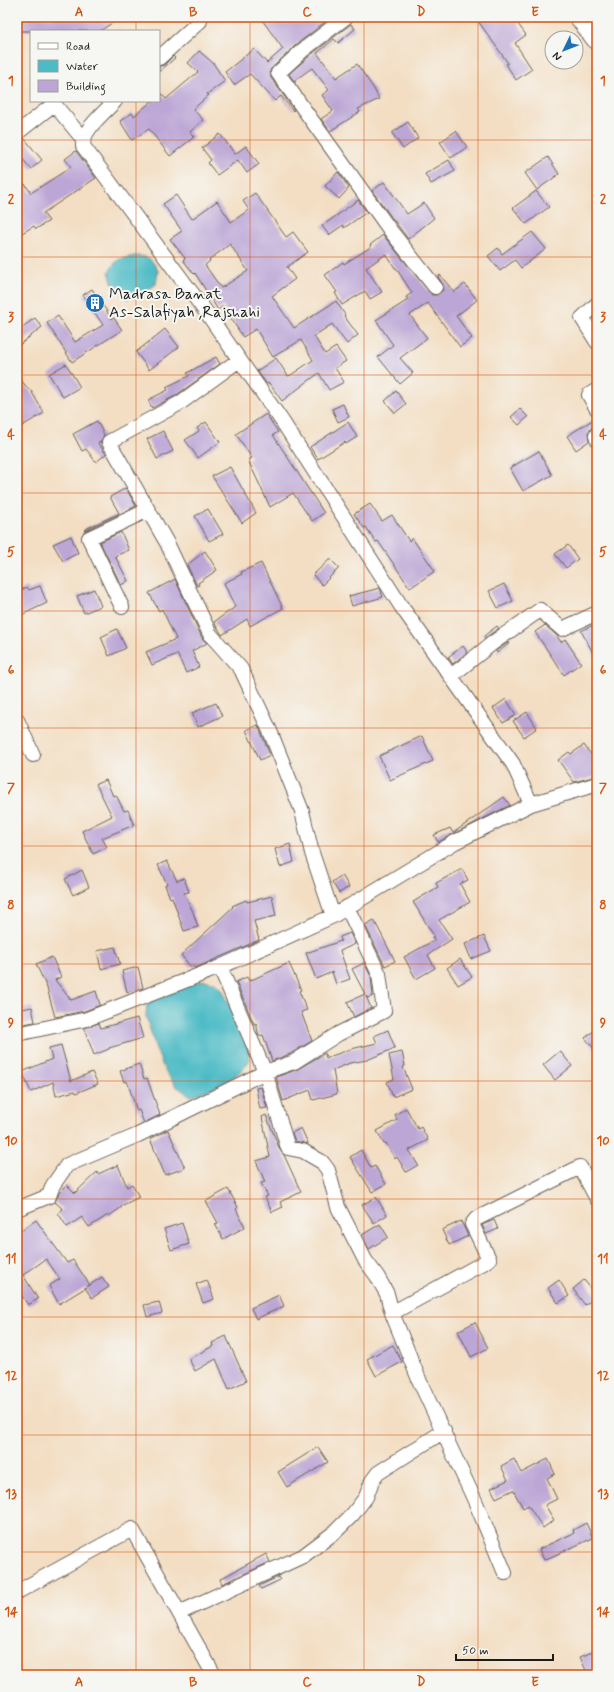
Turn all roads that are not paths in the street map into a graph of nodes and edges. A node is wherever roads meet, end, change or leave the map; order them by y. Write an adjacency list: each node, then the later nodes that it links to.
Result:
1 (197, 17): 5 (street)
2 (346, 17): 9 (street)
3 (581, 17): 4 (highway)
4 (597, 38)
5 (160, 57)
6 (114, 102): 8 (street)
7 (17, 133): 8 (street)
8 (83, 139): 12 (street)
9 (435, 287)
10 (597, 304): 11 (street)
11 (597, 342)
12 (239, 360): 17 (street); 20 (street)
13 (597, 390): 14 (street)
14 (597, 409)
15 (597, 434): 16 (street)
16 (597, 439)
17 (148, 510): 18 (street); 26 (street)
18 (122, 607)
19 (597, 613): 20 (street)
20 (451, 676): 24 (street)
21 (17, 720): 22 (street)
22 (33, 755)
23 (597, 784): 24 (street)
24 (531, 804): 25 (street)
25 (347, 907): 26 (street); 29 (street)
26 (333, 916): 27 (street)
27 (220, 967): 28 (street); 29 (street)
28 (17, 1034)
29 (265, 1072): 31 (street); 32 (street)
30 (597, 1199): 32 (street)
31 (17, 1210)
32 (392, 1313): 33 (street)
33 (444, 1431): 34 (street); 36 (street)
34 (505, 1573)
35 (17, 1592): 36 (street)
36 (179, 1613): 37 (street)
37 (214, 1675)

